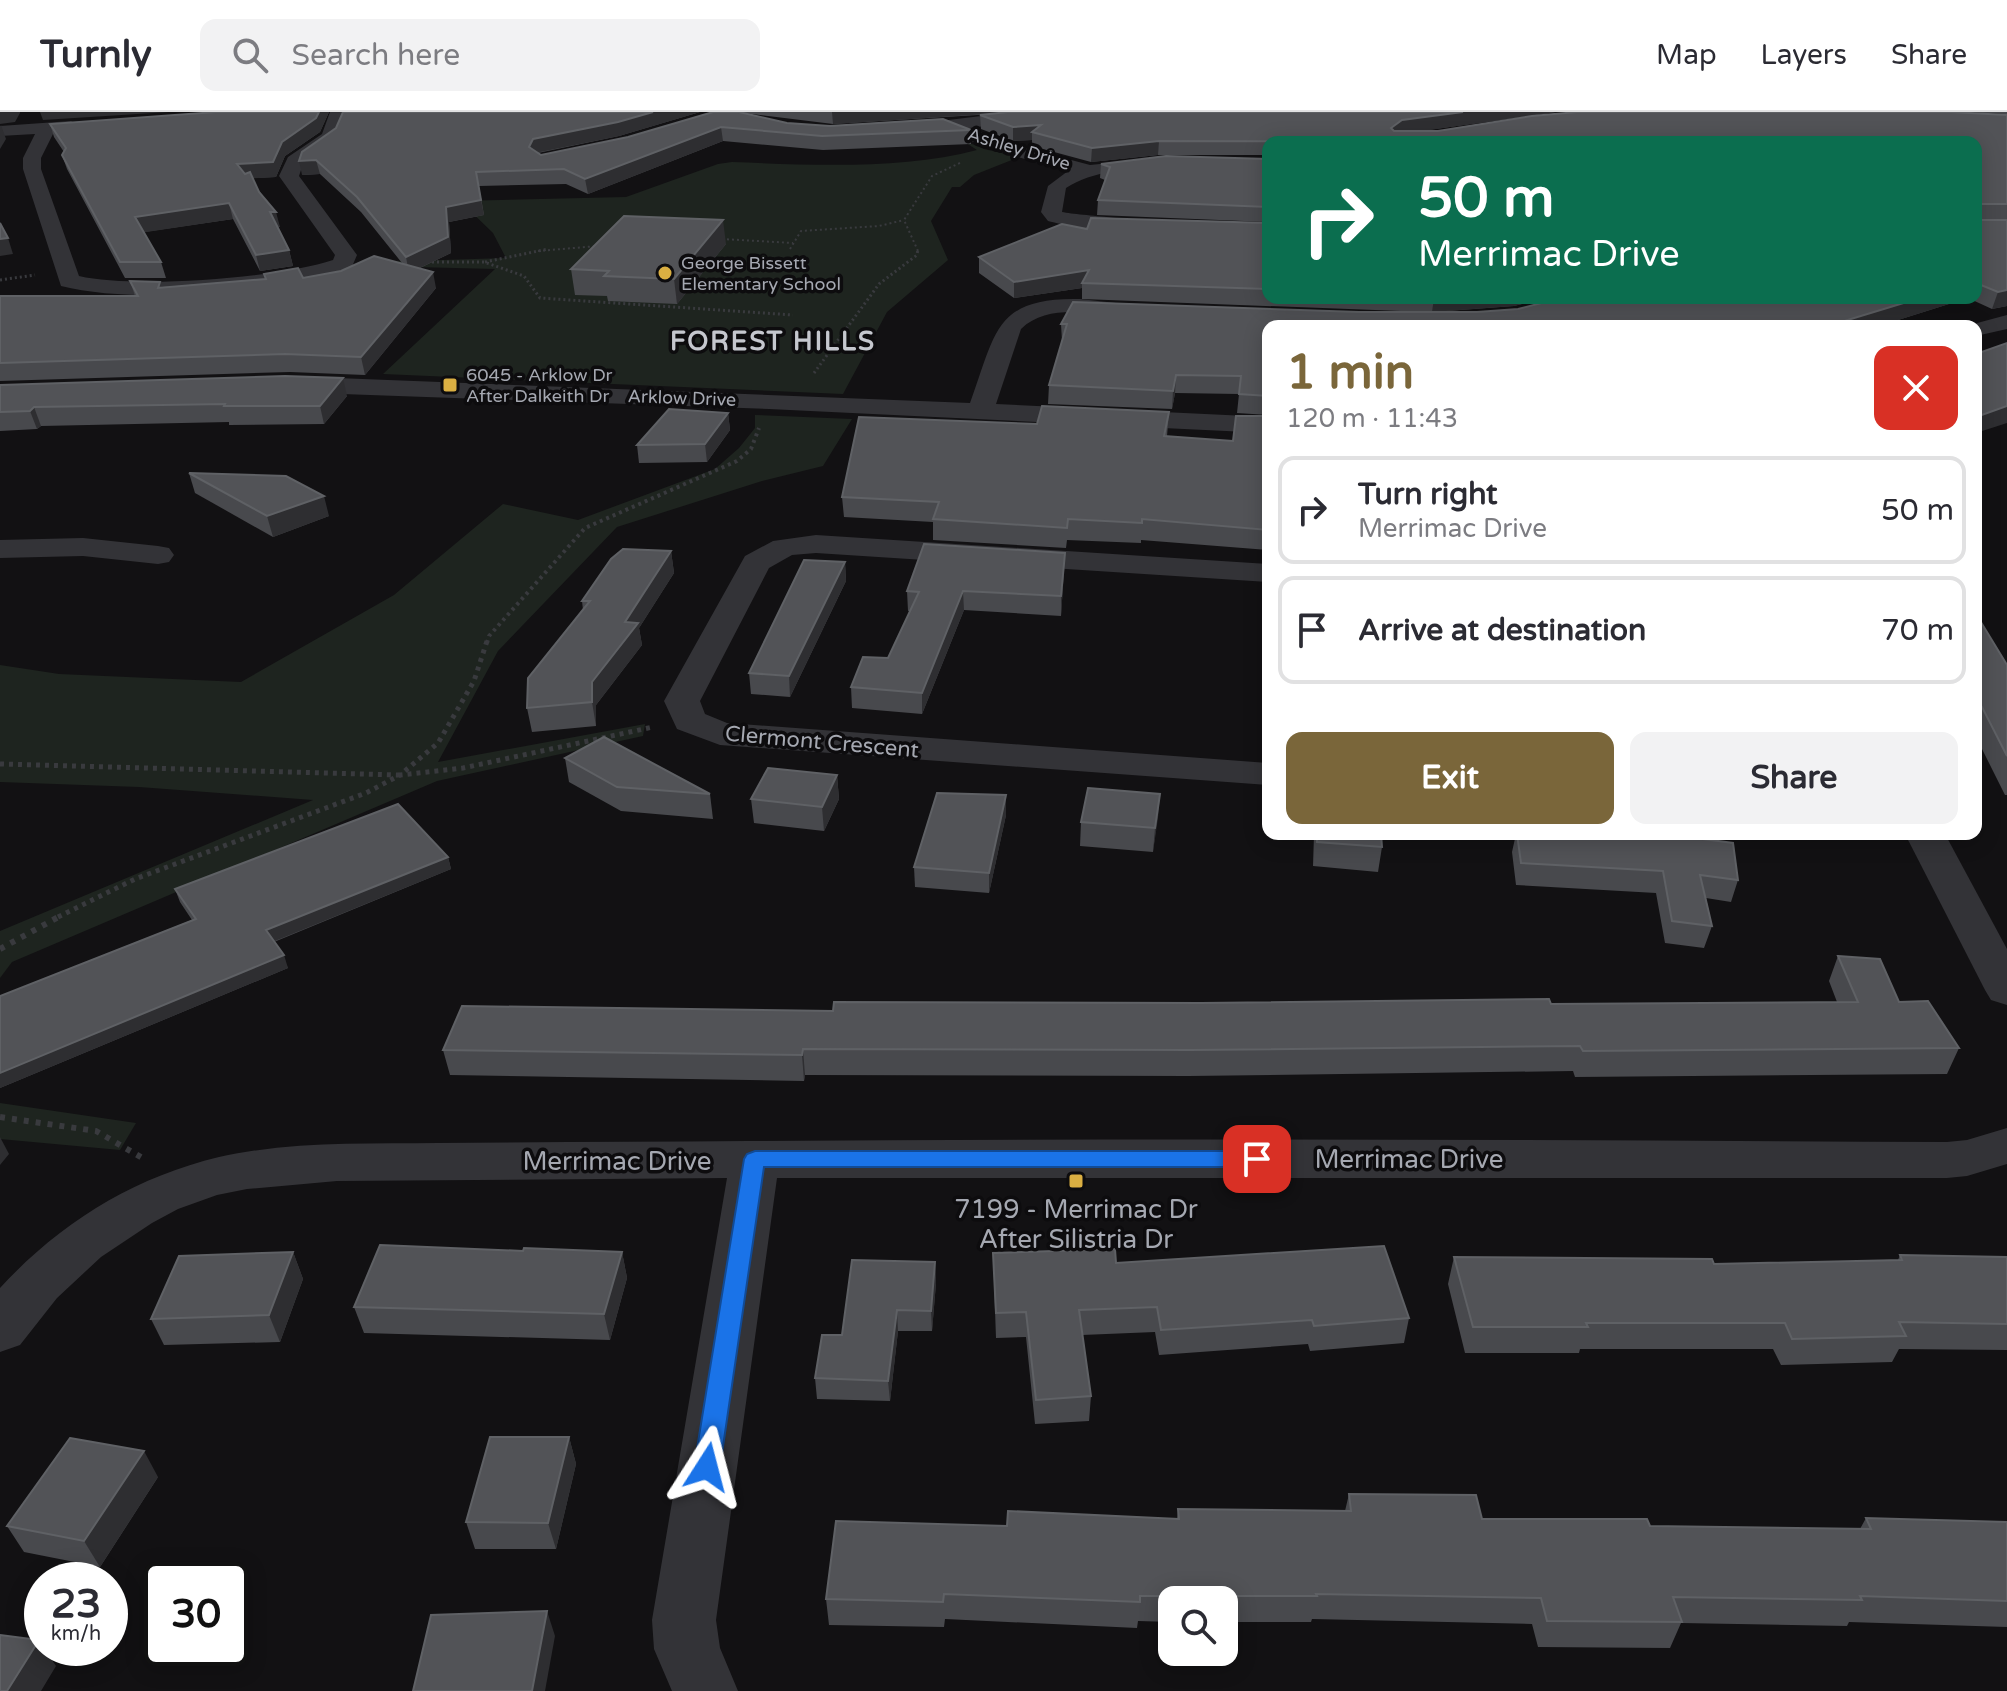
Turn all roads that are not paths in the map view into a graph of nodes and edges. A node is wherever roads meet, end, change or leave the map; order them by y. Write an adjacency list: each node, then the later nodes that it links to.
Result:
1 (339, 112): 5 (street)
2 (1057, 112): 4 (street)
3 (94, 125): 5 (street)
4 (947, 126): 7 (street); 9 (street, Ashley Drive)
5 (47, 128): 6 (street)
6 (0, 131)
7 (877, 132)
8 (1262, 164): 9 (street)
9 (1091, 171): 10 (street)
10 (1165, 228)
11 (1143, 310): 15 (street)
12 (2007, 322): 13 (street)
13 (1982, 328)
14 (261, 384): 15 (street, Arklow Drive)
15 (980, 411): 16 (street, Arklow Drive)
16 (1262, 425)
17 (0, 549): 18 (street)
18 (158, 555)
19 (1262, 573): 20 (street, Clermont Crescent)
20 (1262, 774)
21 (1928, 840): 22 (street)
22 (2007, 990)
23 (2007, 1146): 24 (street, Merrimac Drive)
24 (755, 1159): 25 (street, Merrimac Drive); 26 (street)
25 (0, 1329)
26 (705, 1691)

